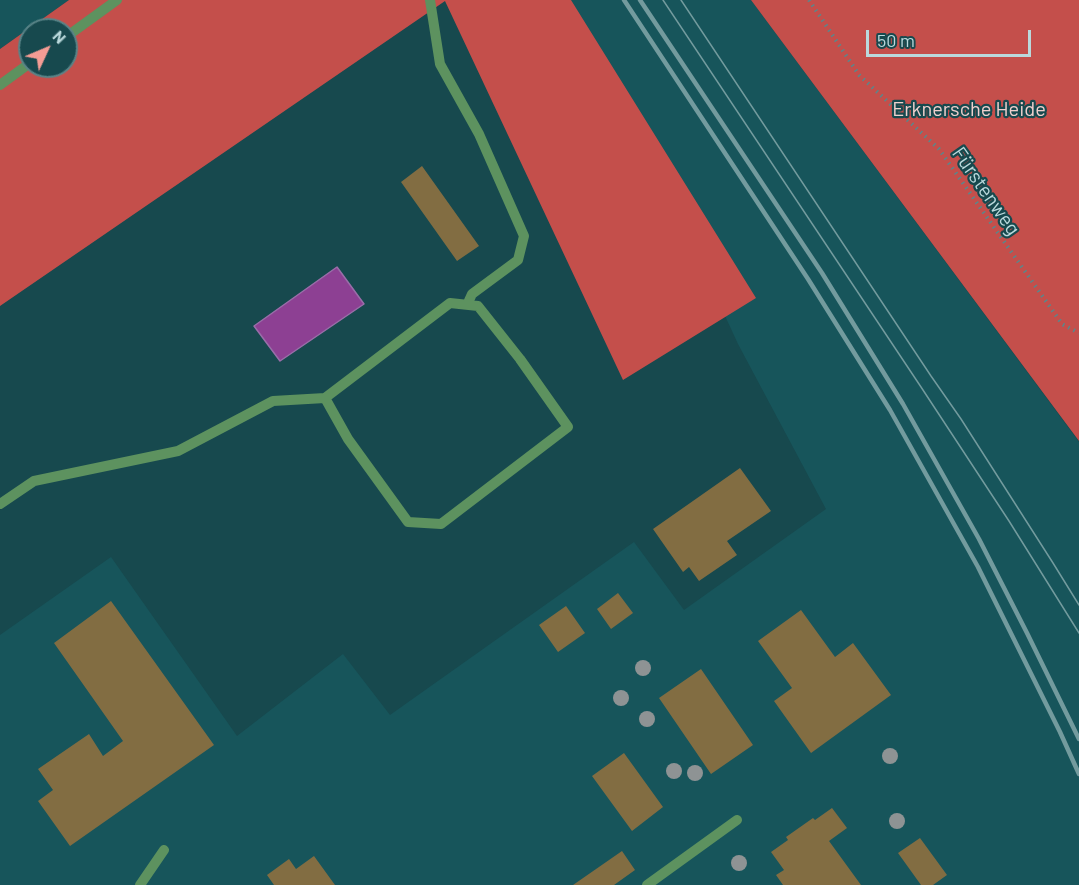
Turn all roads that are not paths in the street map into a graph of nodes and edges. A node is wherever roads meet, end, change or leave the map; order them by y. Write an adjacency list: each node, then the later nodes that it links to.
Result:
1 (117, 0): 3 (street)
2 (430, 0): 6 (street)
3 (78, 28)
4 (18, 72): 5 (street)
5 (0, 85)
6 (467, 305): 7 (street); 7 (street)
7 (325, 398): 8 (street)
8 (0, 504)
9 (736, 820): 12 (street)
10 (164, 850): 11 (street)
11 (140, 885)
12 (646, 885)

